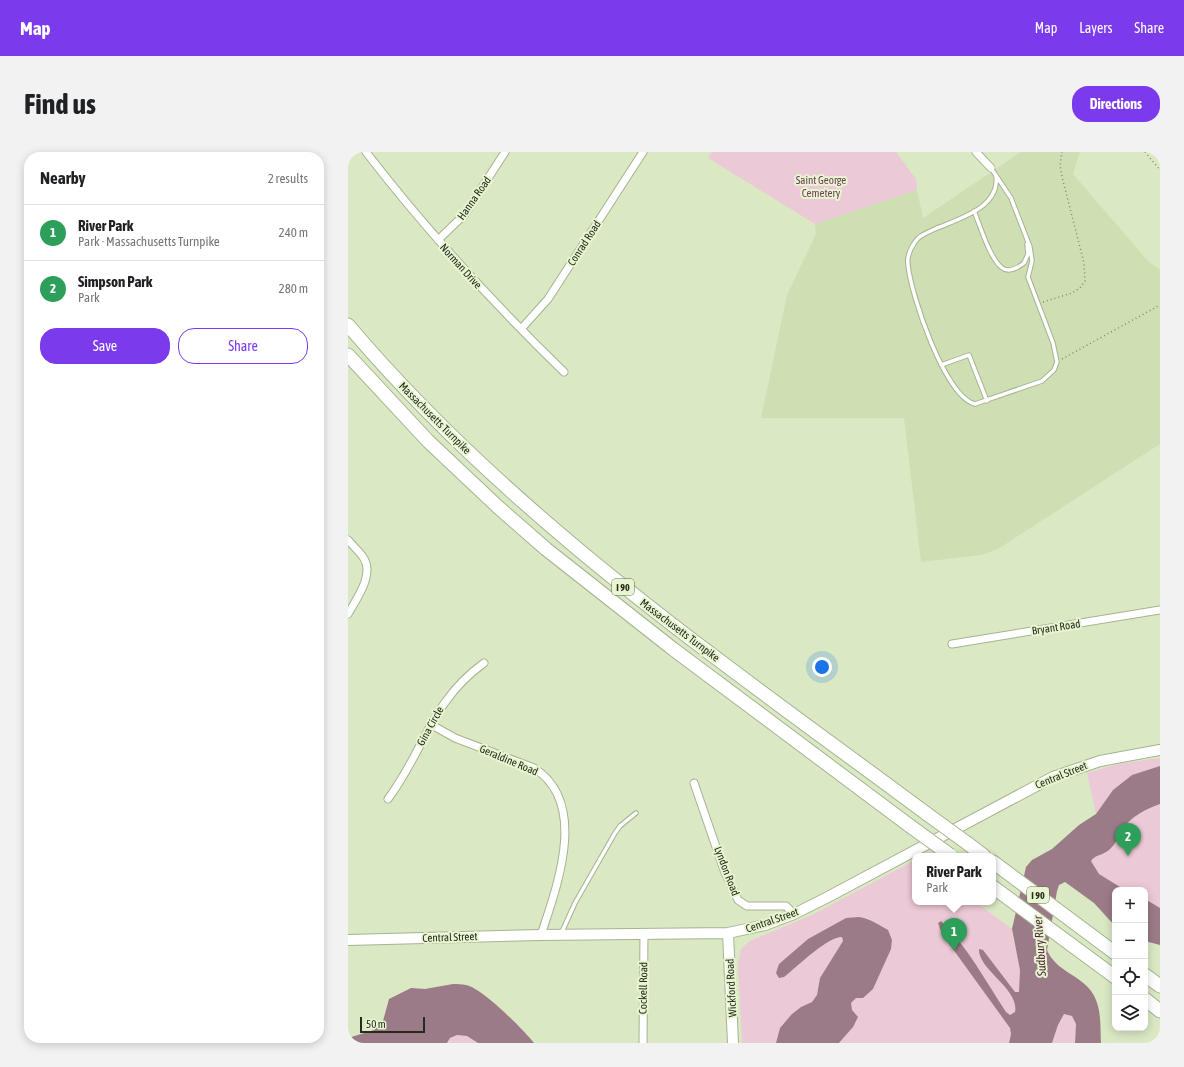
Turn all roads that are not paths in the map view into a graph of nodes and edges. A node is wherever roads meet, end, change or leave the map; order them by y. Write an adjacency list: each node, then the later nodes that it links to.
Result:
1 (366, 152): 9 (street, Norman Drive)
2 (505, 152): 9 (street, Hanna Road)
3 (643, 152): 11 (street, Conrad Road)
4 (976, 152): 5 (street)
5 (991, 168): 6 (lane)
6 (996, 176): 7 (lane); 8 (lane)
7 (974, 211): 8 (lane); 13 (lane)
8 (1026, 236): 15 (lane)
9 (438, 240): 11 (street, Norman Drive)
10 (348, 325): 27 (highway, Massachusetts Turnpike / I 90, bridge)
11 (521, 329): 14 (street, Norman Drive)
12 (348, 355): 26 (highway, Massachusetts Turnpike / I 90, bridge)
13 (941, 365): 15 (lane); 15 (lane)
14 (564, 372)
15 (987, 401)
16 (348, 540): 18 (street)
17 (1160, 610): 19 (street, Bryant Road)
18 (348, 614)
19 (952, 644)
20 (484, 662): 21 (street, Gina Circle)
21 (430, 724): 24 (street, Gina Circle); 34 (street, Geraldine Road)
22 (1160, 750): 30 (main road, Central Street)
23 (694, 783): 30 (street, Lyndon Road)
24 (388, 799)
25 (636, 813): 33 (lane)
26 (946, 853)
27 (980, 853)
28 (996, 864): 36 (highway, I 90)
29 (997, 890): 37 (highway, I 90)
30 (794, 914): 32 (main road, Central Street)
31 (644, 933): 32 (main road, Central Street); 33 (main road, Central Street); 42 (street, Cockell Road)
32 (728, 933): 43 (main road, Wickford Road)
33 (560, 934): 34 (main road, Central Street)
34 (541, 935): 35 (main road, Central Street)
35 (348, 940)
36 (1112, 951)
37 (1112, 975)
38 (1148, 977): 39 (highway)
39 (1160, 986)
40 (1148, 1002): 41 (highway)
41 (1160, 1011)
42 (643, 1043)
43 (733, 1043)

